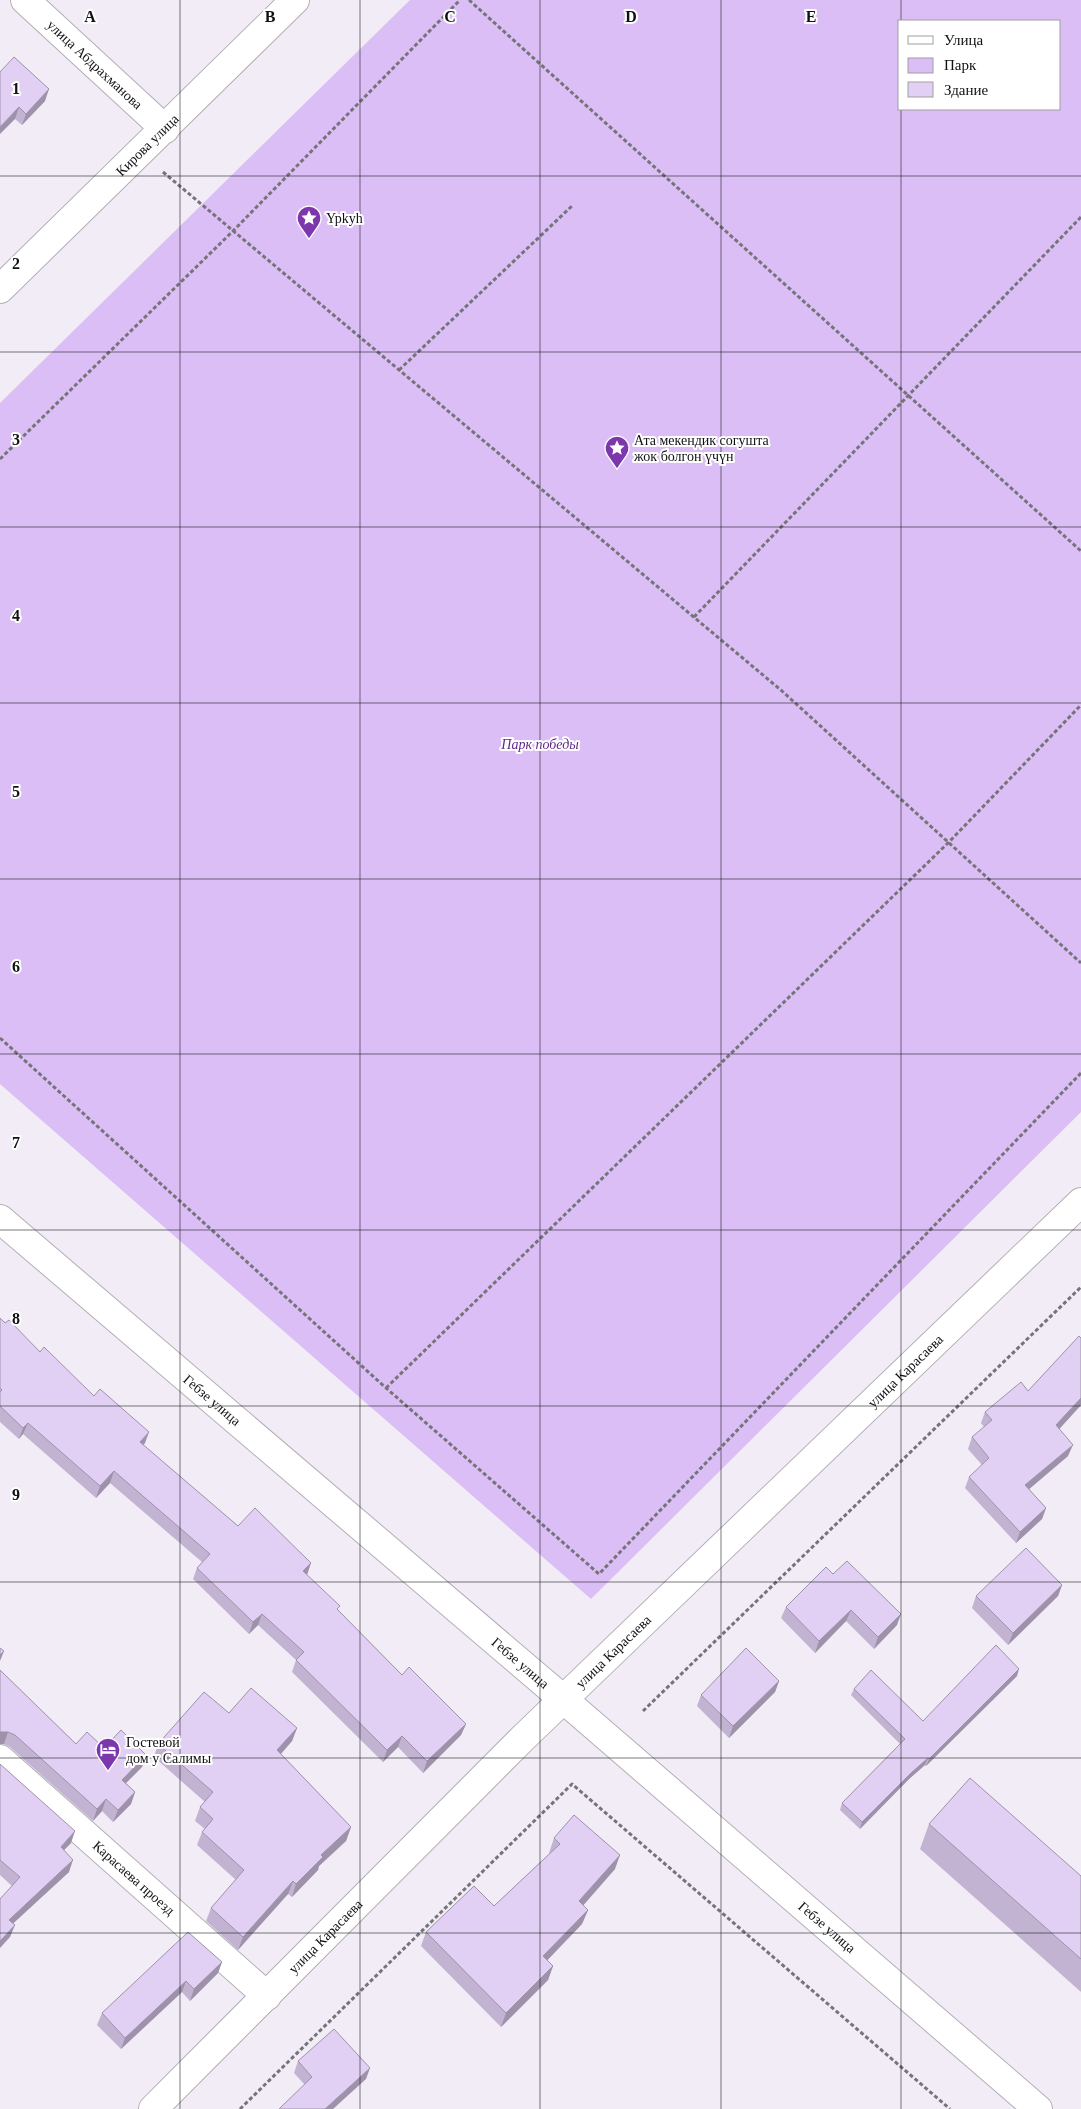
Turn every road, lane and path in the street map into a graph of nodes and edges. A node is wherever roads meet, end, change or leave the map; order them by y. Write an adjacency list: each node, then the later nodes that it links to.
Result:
1 (26, 0): 5 (main road, улица Абдрахманова)
2 (295, 0): 5 (main road, Кирова улица)
3 (460, 0): 9 (path)
4 (469, 0): 12 (path)
5 (165, 129): 6 (main road, Кирова улица)
6 (140, 153): 9 (path); 10 (main road, Кирова улица)
7 (573, 205): 11 (path)
8 (1081, 217): 12 (path)
9 (233, 230): 11 (path); 13 (path)
10 (0, 289)
11 (398, 370): 15 (path)
12 (908, 395): 14 (path); 15 (path)
13 (0, 459)
14 (1081, 552)
15 (694, 617): 17 (path)
16 (1081, 705): 17 (path)
17 (949, 842): 18 (path); 24 (path)
18 (1081, 963)
19 (0, 1038): 24 (path)
20 (1081, 1073): 24 (path)
21 (1081, 1202): 25 (main road, улица Карасаева)
22 (0, 1219): 25 (main road, Гебзе улица)
23 (1081, 1287): 26 (path)
24 (386, 1388)
25 (564, 1699): 28 (main road, улица Карасаева); 32 (main road, Гебзе улица)
26 (643, 1710)
27 (0, 1759): 28 (main road, Карасаева проезд)
28 (267, 1996): 29 (main road, улица Карасаева)
29 (153, 2109)
30 (240, 2109): 31 (path)
31 (950, 2109)
32 (1038, 2109)

